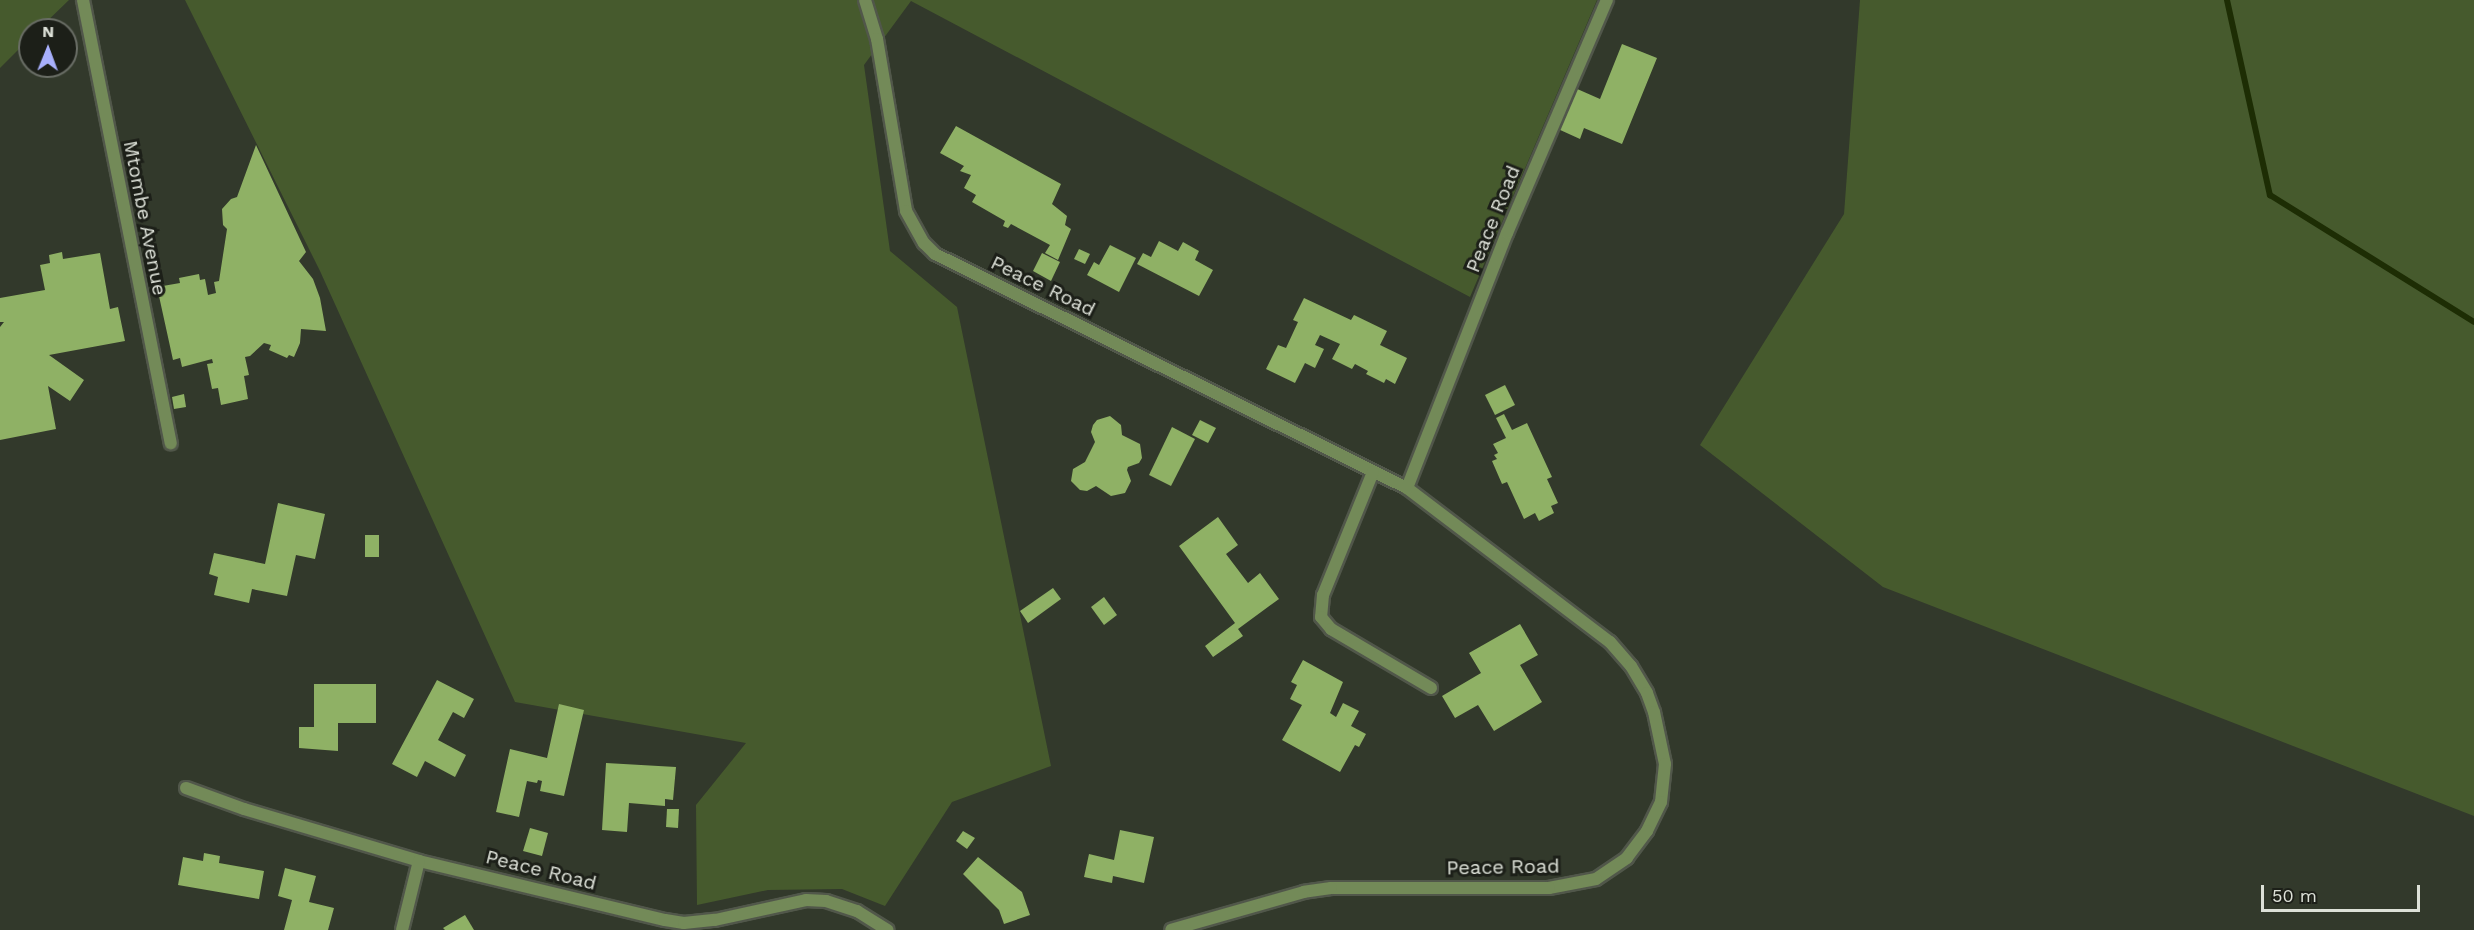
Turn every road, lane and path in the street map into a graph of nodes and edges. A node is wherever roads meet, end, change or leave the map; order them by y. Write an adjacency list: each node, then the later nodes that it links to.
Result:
1 (83, 0): 4 (street, Mtombe Avenue)
2 (865, 0): 5 (street, Peace Road)
3 (1607, 0): 6 (street, Peace Road)
4 (171, 442)
5 (1373, 472): 6 (street, Peace Road); 7 (street)
6 (1407, 488): 12 (street, Peace Road)
7 (1431, 688)
8 (186, 788): 9 (street, Peace Road)
9 (419, 861): 10 (street); 11 (street, Peace Road)
10 (402, 930)
11 (887, 930)
12 (1171, 930)

